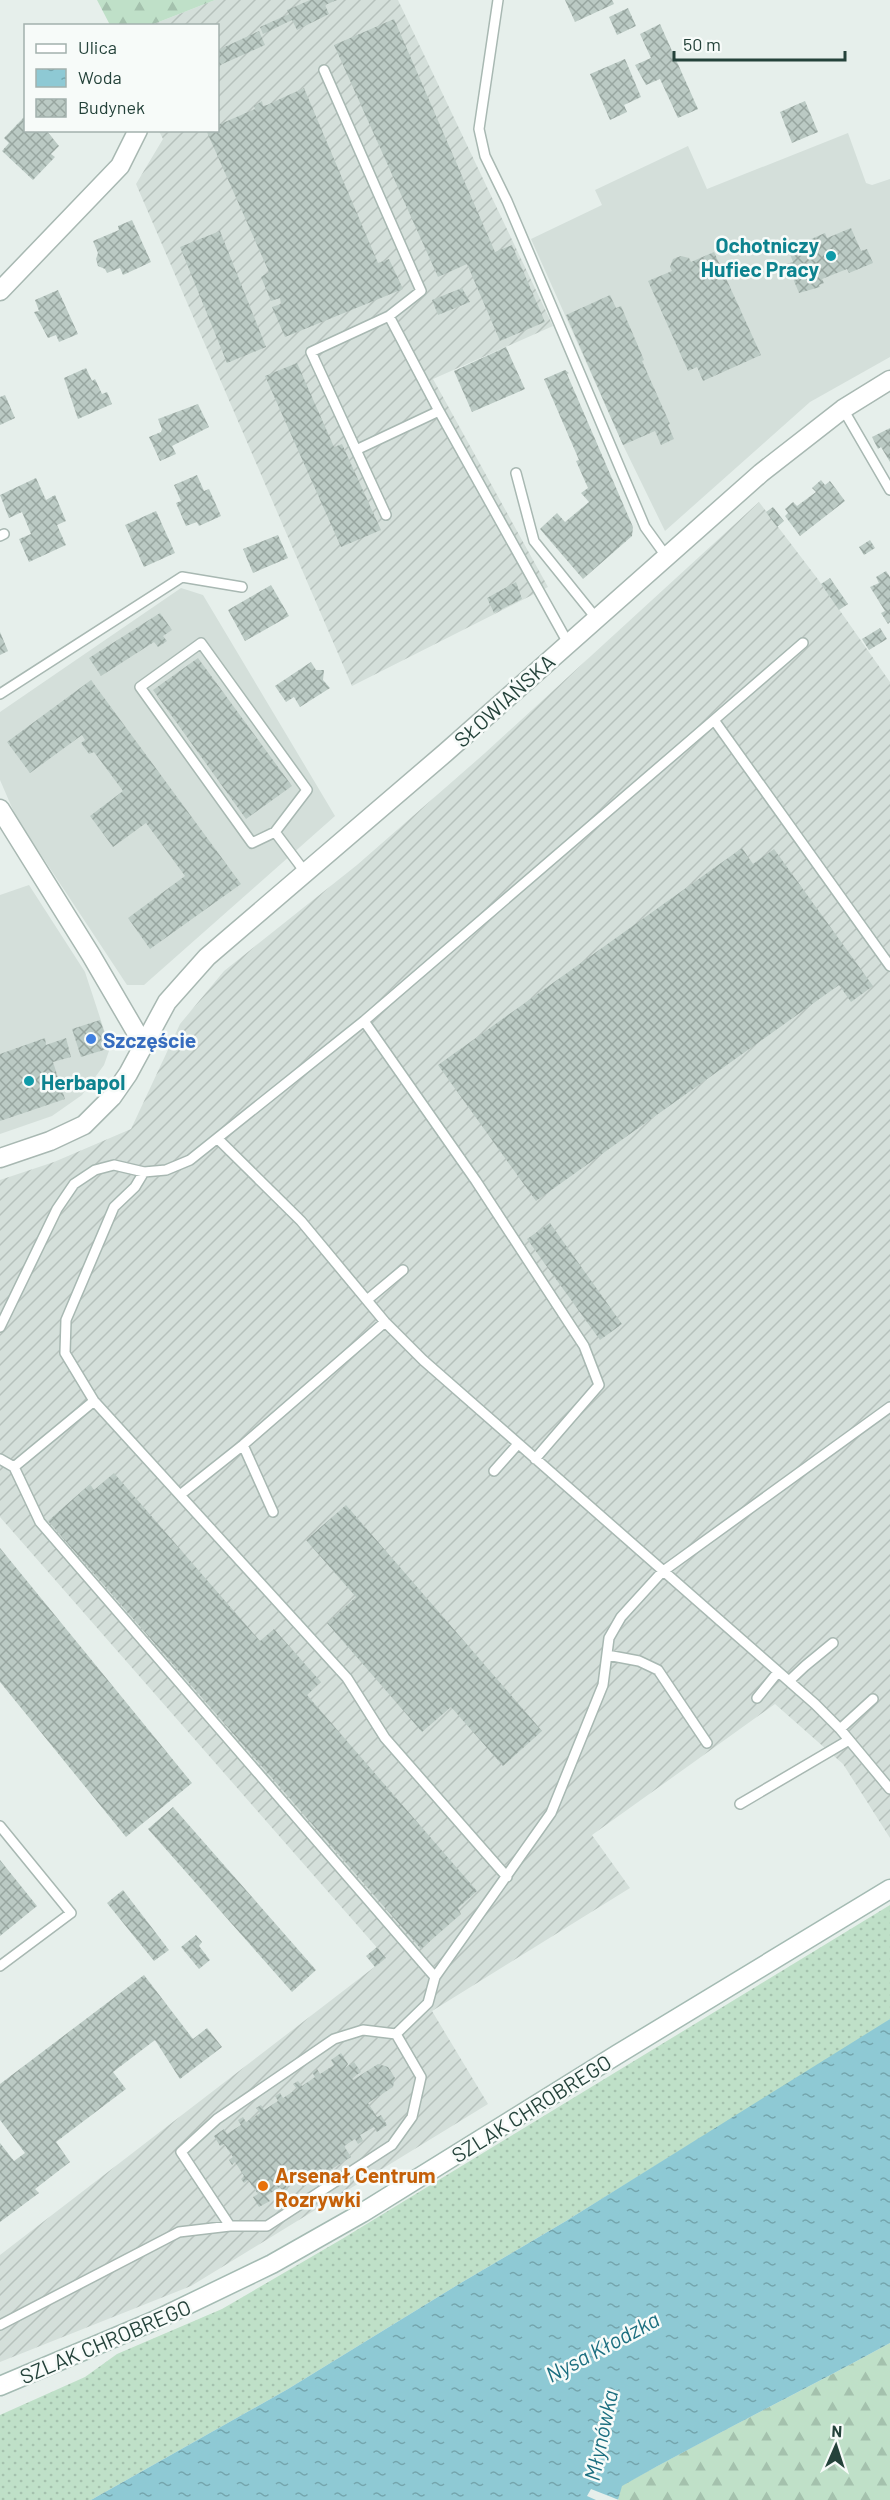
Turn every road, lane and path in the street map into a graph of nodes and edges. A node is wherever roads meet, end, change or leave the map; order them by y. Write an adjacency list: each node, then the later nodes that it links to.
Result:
1 (498, 0): 13 (lane)
2 (324, 70): 5 (lane)
3 (137, 132): 4 (street)
4 (0, 291)
5 (389, 316): 8 (lane); 9 (lane)
6 (890, 380): 7 (street, SŁOWIAŃSKA)
7 (843, 409): 11 (lane); 13 (street, SŁOWIAŃSKA)
8 (439, 411): 9 (lane); 16 (lane)
9 (356, 450): 12 (lane)
10 (516, 473): 15 (lane)
11 (890, 490)
12 (386, 515)
13 (666, 556): 15 (street, SŁOWIAŃSKA)
14 (242, 587): 18 (lane)
15 (596, 618): 16 (street, SŁOWIAŃSKA)
16 (568, 643): 22 (street, SŁOWIAŃSKA)
17 (803, 643): 19 (lane)
18 (0, 694)
19 (714, 720): 23 (lane); 24 (lane)
20 (0, 809): 25 (street)
21 (275, 832): 21 (lane); 22 (lane)
22 (305, 872): 25 (street, SŁOWIAŃSKA)
23 (890, 966)
24 (364, 1021): 26 (lane); 37 (lane)
25 (143, 1044): 27 (street, SŁOWIAŃSKA)
26 (218, 1139): 28 (lane); 30 (lane)
27 (0, 1158)
28 (144, 1172): 32 (lane); 33 (lane)
29 (404, 1270): 30 (lane)
30 (366, 1300): 31 (lane)
31 (385, 1322): 35 (lane); 36 (lane)
32 (0, 1327)
33 (94, 1401): 39 (lane); 41 (lane)
34 (890, 1407): 43 (lane)
35 (518, 1444): 37 (lane); 40 (lane)
36 (243, 1445): 41 (lane); 42 (lane)
37 (535, 1459): 43 (lane)
38 (0, 1460): 39 (lane)
39 (14, 1467): 59 (lane)
40 (494, 1471)
41 (180, 1495): 56 (lane)
42 (273, 1512)
43 (662, 1572): 45 (lane); 46 (lane)
44 (833, 1643): 47 (lane)
45 (607, 1655): 52 (lane); 56 (lane)
46 (778, 1672): 47 (lane); 48 (lane)
47 (789, 1681): 50 (lane)
48 (757, 1698)
49 (873, 1699): 50 (lane)
50 (840, 1729): 51 (lane)
51 (849, 1740): 53 (lane); 54 (lane)
52 (707, 1743)
53 (890, 1790)
54 (740, 1804)
55 (0, 1826): 58 (lane)
56 (507, 1877): 59 (lane)
57 (890, 1889): 63 (street, SZLAK CHROBREGO)
58 (0, 1966)
59 (435, 1977): 60 (lane)
60 (396, 2034): 61 (lane); 61 (lane)
61 (230, 2226): 62 (lane)
62 (0, 2325)
63 (0, 2386)

